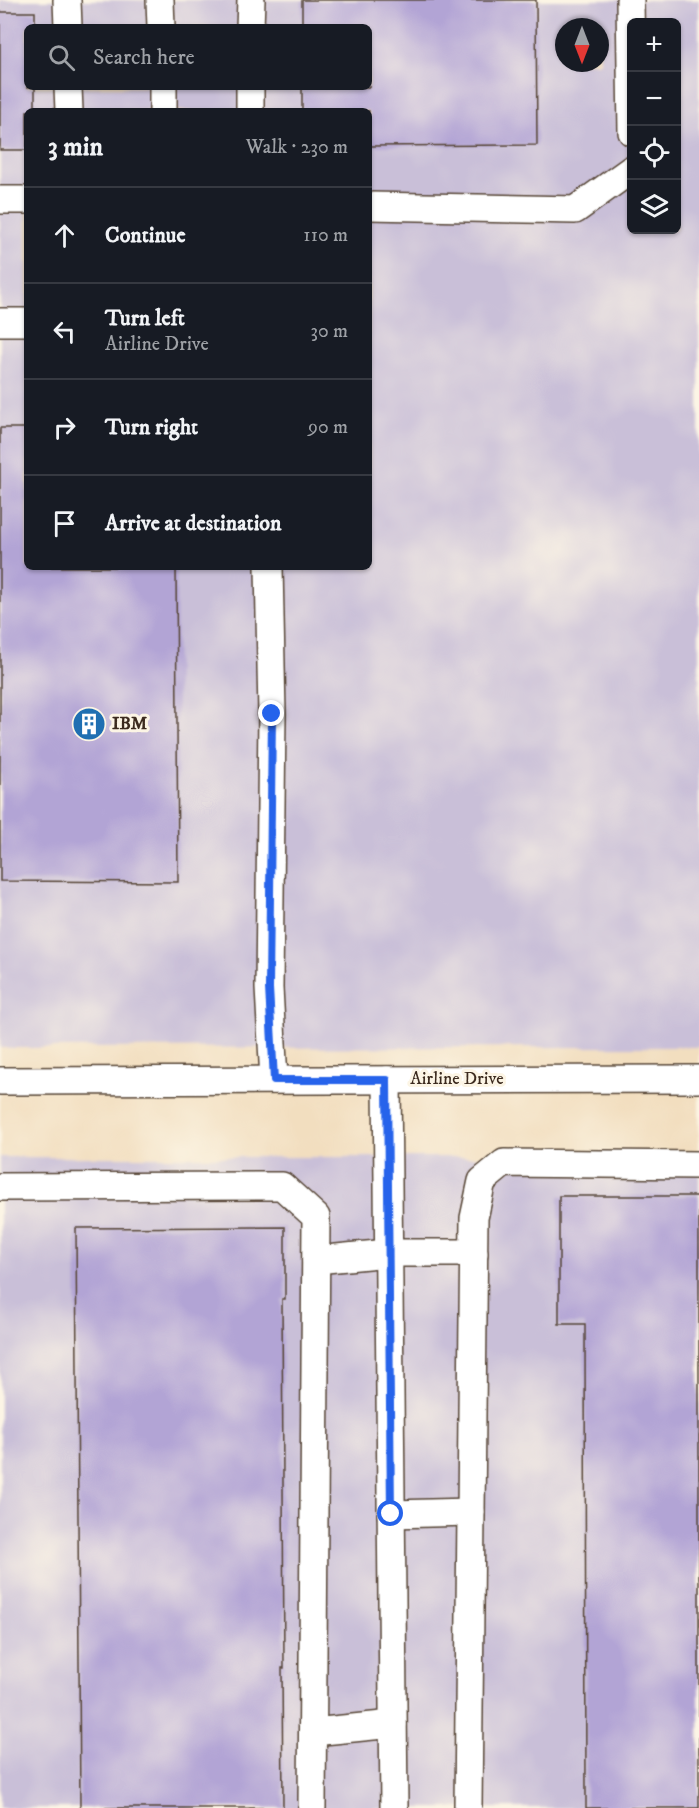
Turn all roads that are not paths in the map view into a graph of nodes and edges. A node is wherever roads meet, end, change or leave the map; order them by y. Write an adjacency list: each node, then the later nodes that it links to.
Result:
1 (67, 0): 5 (street)
2 (160, 0): 6 (street)
3 (251, 0): 7 (street)
4 (630, 0): 14 (street)
5 (68, 24)
6 (161, 24)
7 (250, 24)
8 (68, 90): 11 (street)
9 (163, 90): 12 (street)
10 (250, 90): 13 (street)
11 (69, 108)
12 (163, 108)
13 (250, 108)
14 (632, 126)
15 (627, 173): 18 (street)
16 (0, 200): 17 (street)
17 (24, 200)
18 (372, 206)
19 (0, 322): 20 (street)
20 (24, 322)
21 (269, 570): 23 (street)
22 (699, 1079): 24 (street, Airline Drive)
23 (274, 1080): 24 (street, Airline Drive); 25 (street, Airline Drive)
24 (387, 1080): 28 (street)
25 (0, 1081)
26 (699, 1165): 29 (street)
27 (0, 1187): 30 (street)
28 (388, 1253): 29 (street); 30 (street); 32 (street)
29 (474, 1253): 31 (street)
30 (316, 1260): 34 (street)
31 (471, 1512): 32 (street); 37 (street)
32 (391, 1514): 33 (street)
33 (393, 1724): 34 (street); 36 (street)
34 (313, 1732): 35 (street)
35 (312, 1808)
36 (394, 1808)
37 (468, 1808)

